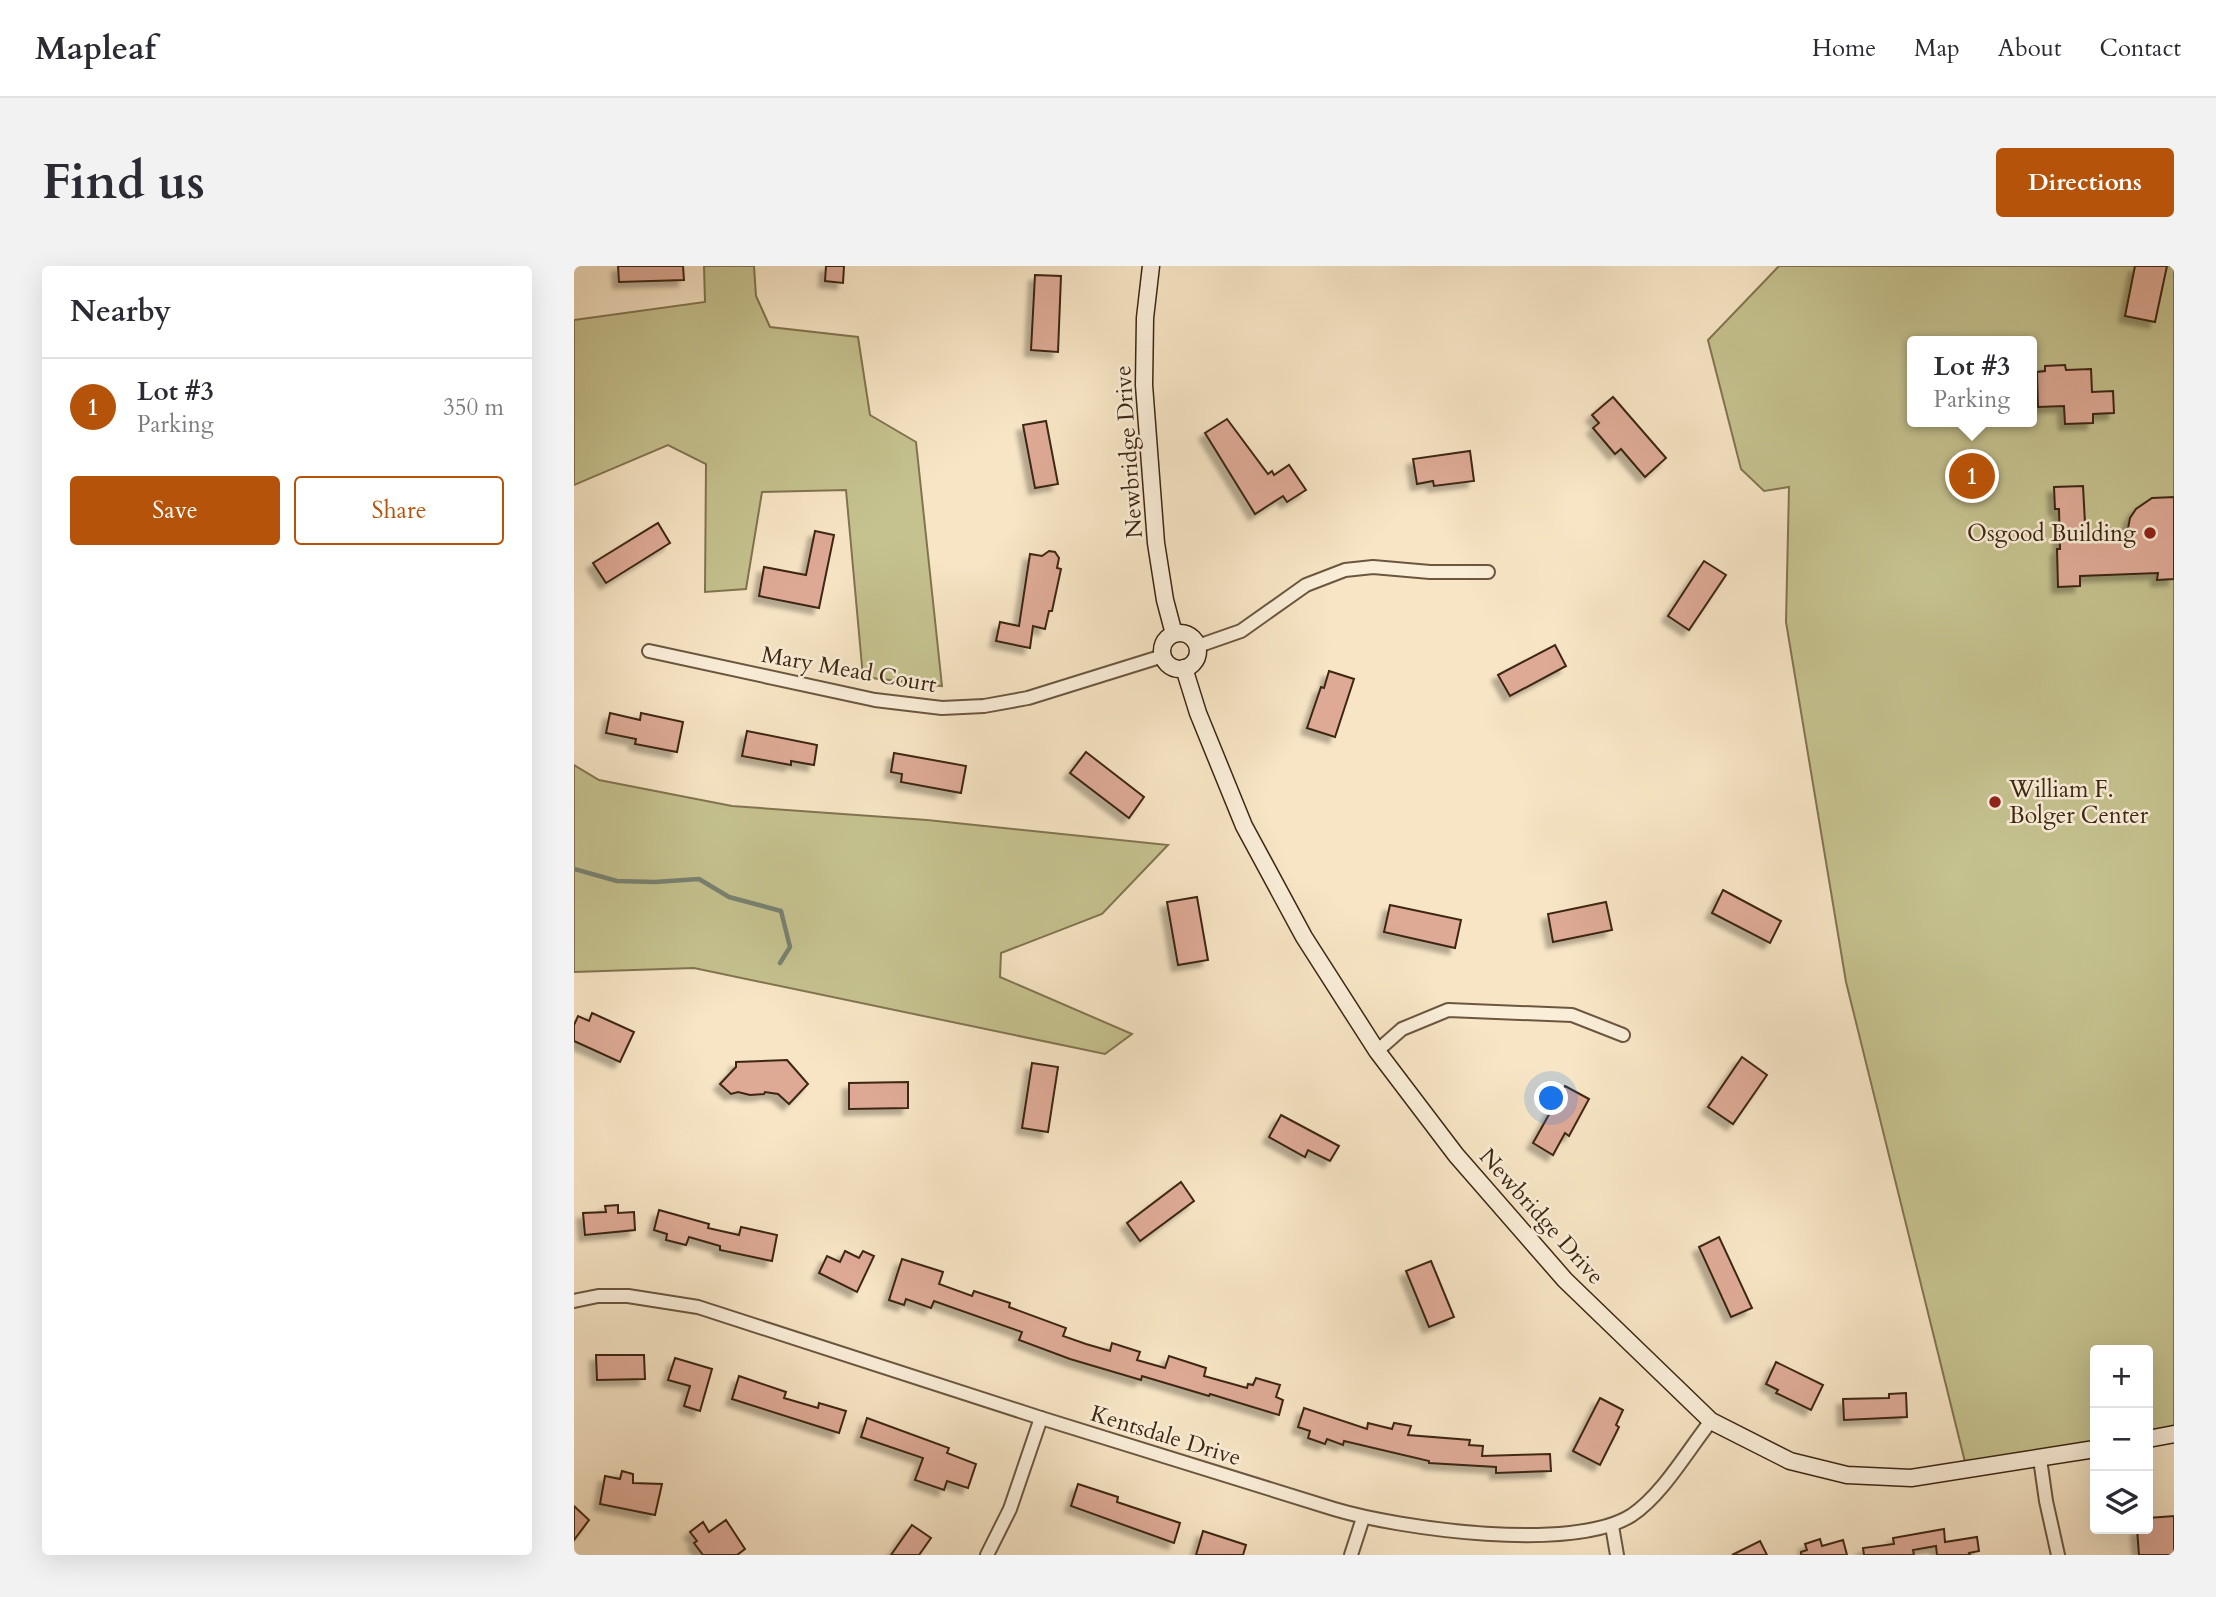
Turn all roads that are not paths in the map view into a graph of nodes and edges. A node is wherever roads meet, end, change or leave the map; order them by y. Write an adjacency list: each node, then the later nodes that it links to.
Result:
1 (1152, 266): 3 (street, Newbridge Drive)
2 (1488, 572): 4 (street)
3 (1174, 634): 4 (street); 6 (street)
4 (1198, 646): 7 (street)
5 (649, 651): 6 (street, Mary Mead Court)
6 (1163, 656): 7 (street)
7 (1184, 668): 9 (street, Newbridge Drive)
8 (1623, 1035): 9 (street)
9 (1377, 1051): 12 (street, Newbridge Drive)
10 (574, 1301): 11 (street, Kentsdale Drive)
11 (1041, 1418): 17 (street, Kentsdale Drive); 19 (street)
12 (1711, 1421): 16 (street, Newbridge Drive); 18 (street, Kentsdale Drive)
13 (2174, 1434): 14 (street)
14 (2153, 1438)
15 (2090, 1450): 16 (street, Newbridge Drive)
16 (2040, 1459): 22 (street)
17 (1363, 1518): 18 (street, Kentsdale Drive); 20 (street)
18 (1612, 1526): 21 (street)
19 (987, 1555)
20 (1351, 1555)
21 (1617, 1555)
22 (2058, 1555)

